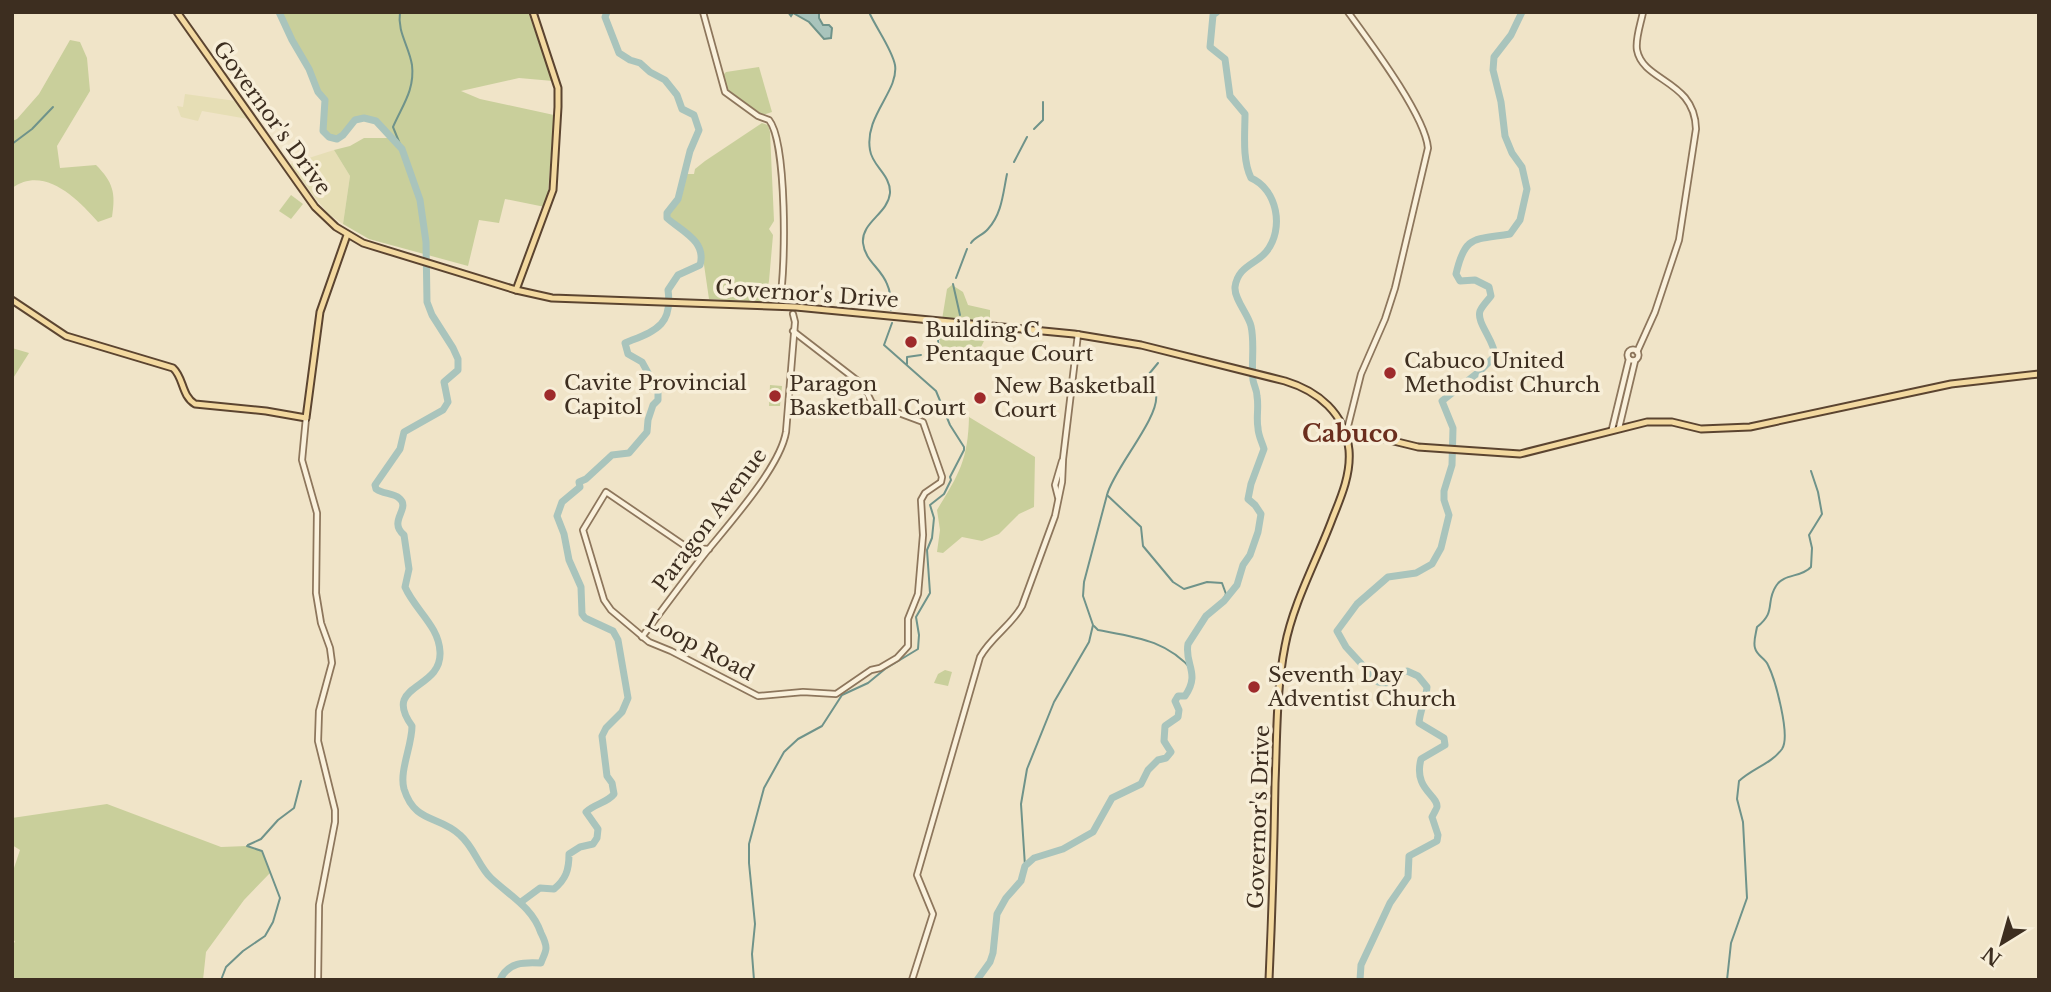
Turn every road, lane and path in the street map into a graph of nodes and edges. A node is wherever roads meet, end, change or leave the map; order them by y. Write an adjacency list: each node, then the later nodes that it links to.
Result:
1 (177, 12): 6 (main road, Governor's Drive)
2 (533, 12): 7 (main road)
3 (703, 12): 8 (street)
4 (1348, 12): 21 (street)
5 (1643, 12): 16 (street)
6 (346, 235): 7 (main road, Governor's Drive); 19 (main road)
7 (516, 290): 10 (main road, Governor's Drive)
8 (780, 299): 10 (street); 11 (street)
9 (12, 300): 19 (main road)
10 (764, 305): 11 (main road, Governor's Drive)
11 (785, 306): 12 (main road, Governor's Drive); 13 (street)
12 (798, 307): 13 (street); 15 (main road, Governor's Drive)
13 (793, 314): 14 (street, Paragon Avenue)
14 (793, 331): 22 (street, Paragon Avenue); 23 (street, Loop Road)
15 (1078, 334): 21 (main road, Governor's Drive); 25 (street)
16 (1636, 351): 17 (street); 17 (street)
17 (1632, 360): 20 (street)
18 (2039, 374): 20 (main road)
19 (306, 418): 24 (street)
20 (1616, 429): 21 (main road)
21 (1346, 436): 26 (main road, Governor's Drive)
22 (709, 549): 23 (street, Paragon Avenue); 23 (street, Loop Road)
23 (642, 637)
24 (318, 980)
25 (912, 980)
26 (1269, 980)

